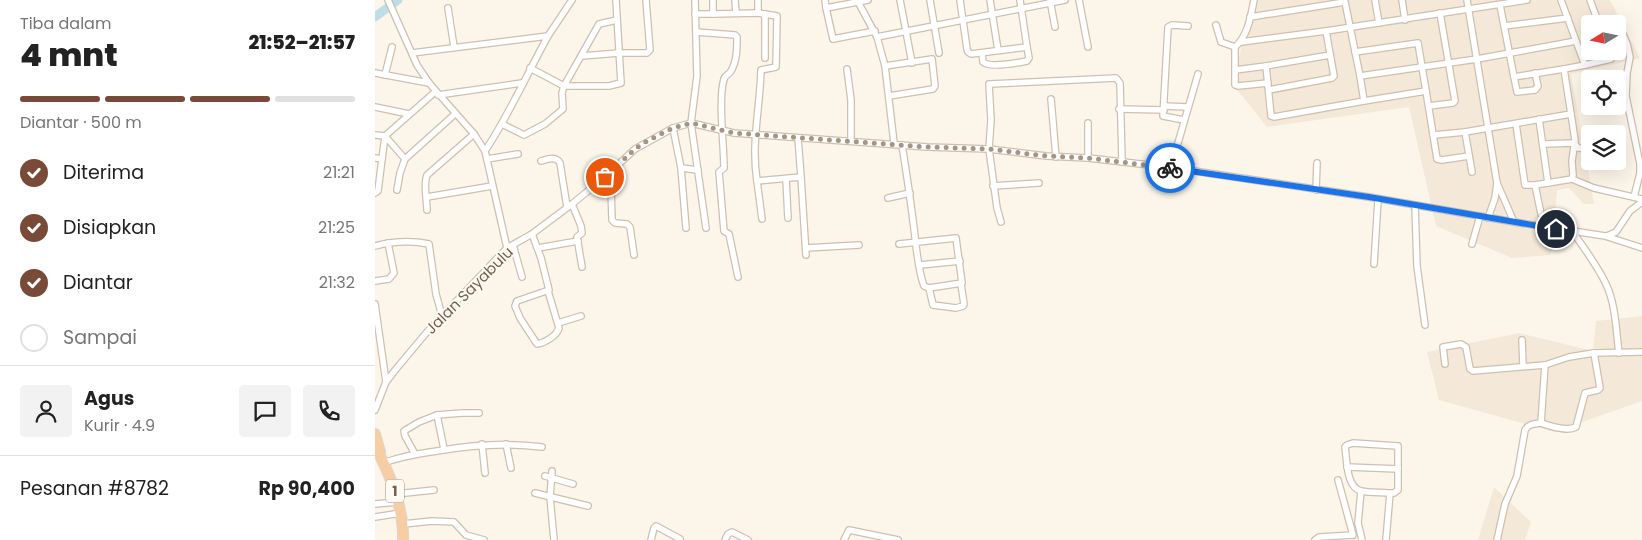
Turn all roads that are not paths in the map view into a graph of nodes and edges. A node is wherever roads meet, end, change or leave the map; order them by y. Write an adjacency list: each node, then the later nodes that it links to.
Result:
1 (388, 0): 69 (street)
2 (572, 0): 56 (street)
3 (616, 0): 42 (street)
4 (646, 0): 70 (street)
5 (695, 0): 36 (street)
6 (713, 0): 37 (street)
7 (735, 0): 33 (street)
8 (758, 0): 34 (street)
9 (825, 0): 30 (street)
10 (868, 0): 25 (street)
11 (900, 0): 52 (street)
12 (930, 0): 46 (street)
13 (960, 0): 43 (street)
14 (990, 0): 35 (street)
15 (1020, 0): 31 (street)
16 (1065, 0): 27 (street)
17 (1079, 0): 64 (street)
18 (1254, 0): 40 (street)
19 (1375, 0): 45 (street)
20 (1401, 0): 44 (street)
21 (1467, 0): 32 (street)
22 (1527, 0): 28 (street)
23 (1561, 0): 41 (street)
24 (1590, 0): 39 (street)
25 (857, 1): 30 (street); 55 (street)
26 (1345, 1): 40 (street); 49 (street)
27 (1050, 2): 31 (street); 51 (street)
28 (1500, 5): 32 (street); 50 (street)
29 (448, 8): 61 (street)
30 (827, 8): 55 (street)
31 (1022, 8): 35 (street); 62 (street)
32 (1469, 9): 38 (street); 75 (street)
33 (736, 13): 34 (street); 37 (street)
34 (761, 13): 74 (street); 121 (street)
35 (992, 13): 43 (street); 65 (street)
36 (695, 14): 37 (street); 54 (street)
37 (713, 14)
38 (1439, 14): 44 (street); 78 (street)
39 (1596, 15)
40 (1250, 17): 58 (street)
41 (1568, 18): 50 (street); 57 (street)
42 (617, 20): 70 (street); 73 (street)
43 (963, 20): 46 (street); 71 (street)
44 (1405, 20): 45 (street)
45 (1379, 23): 49 (street)
46 (935, 25): 52 (street); 66 (street)
47 (1216, 25): 63 (street)
48 (1188, 26): 104 (street)
49 (1350, 26): 53 (street); 67 (street)
50 (1504, 26): 68 (street)
51 (1055, 27)
52 (905, 30): 55 (street); 77 (street)
53 (1326, 31): 58 (street); 72 (street)
54 (696, 32): 112 (street); 118 (street)
55 (876, 34): 80 (street)
56 (548, 36): 61 (street); 83 (street)
57 (1576, 41): 68 (street); 79 (street)
58 (1241, 42): 63 (street)
59 (1626, 42): 166 (street)
60 (391, 46): 90 (street)
61 (454, 47): 69 (street)
62 (1027, 47): 65 (street); 71 (street)
63 (1235, 47): 86 (street)
64 (1088, 48)
65 (998, 50): 71 (street)
66 (939, 52)
67 (1355, 52): 82 (street); 91 (street)
68 (1508, 52): 75 (street); 92 (street)
69 (412, 53): 94 (street)
70 (619, 53): 73 (street); 95 (street)
71 (982, 53)
72 (1330, 55): 81 (street); 96 (street)
73 (582, 56): 95 (street)
74 (765, 58)
75 (1477, 59): 78 (street); 117 (street)
76 (1607, 60): 79 (street)
77 (912, 63): 80 (street); 99 (street)
78 (1449, 63): 82 (street); 102 (street)
79 (1585, 65): 85 (street)
80 (885, 66): 99 (street)
81 (1266, 66): 86 (street); 96 (street)
82 (1422, 66): 91 (street); 97 (street)
83 (530, 68): 93 (street); 95 (street)
84 (847, 68): 126 (street)
85 (1564, 69): 88 (street); 109 (street)
86 (1235, 70): 96 (street)
87 (375, 73): 90 (street)
88 (1535, 73): 92 (street); 92 (street)
89 (1198, 74): 105 (street)
90 (385, 75): 94 (street)
91 (1360, 76): 101 (street)
92 (1514, 77)
93 (522, 82): 98 (street); 114 (street)
94 (429, 83): 98 (street)
95 (564, 86): 114 (street)
96 (1268, 87): 101 (street)
97 (1426, 91): 101 (street); 102 (street)
98 (436, 93): 107 (street); 108 (street)
99 (889, 96): 127 (street)
100 (1051, 99): 136 (street)
101 (1364, 102)
102 (1429, 106): 122 (street)
103 (375, 107): 107 (street)
104 (1164, 108): 105 (street); 106 (street); 111 (street)
105 (1187, 108): 111 (street)
106 (1119, 109): 132 (street); 143 (street)
107 (409, 114): 124 (street)
108 (455, 114): 120 (street); 138 (street)
109 (1571, 114): 110 (street); 128 (street)
110 (1539, 119): 115 (street); 129 (street)
111 (1184, 120): 146 (street)
112 (691, 123): 116 (street, Jalan Sayabulu); 118 (street, Jalan Sayabulu); 147 (street)
113 (1088, 123): 139 (street)
114 (503, 124): 133 (street)
115 (1516, 124): 117 (street); 157 (street)
116 (673, 128): 145 (street); 149 (street, Jalan Sayabulu)
117 (1489, 128): 119 (street); 155 (street)
118 (723, 131): 121 (street, Jalan Sayabulu); 200 (street)
119 (1465, 132): 122 (street); 135 (street)
120 (474, 134): 133 (street); 164 (street)
121 (755, 134): 125 (street, Jalan Sayabulu); 153 (street)
122 (1434, 135): 135 (street)
123 (375, 136): 124 (street)
124 (385, 136): 138 (street); 140 (street)
125 (798, 138): 126 (street, Jalan Sayabulu); 150 (street)
126 (851, 141): 127 (street, Jalan Sayabulu)
127 (894, 143): 130 (street, Jalan Sayabulu)
128 (1574, 143): 129 (street); 131 (street); 152 (street)
129 (1543, 144): 156 (street)
130 (902, 145): 132 (street, Jalan Sayabulu); 163 (street)
131 (1581, 148)
132 (989, 149): 136 (street, Jalan Sayabulu); 159 (street)
133 (485, 151): 141 (street)
134 (518, 154): 141 (street)
135 (1469, 156): 148 (street)
136 (1056, 157): 139 (street, Jalan Sayabulu)
137 (375, 158): 140 (street)
138 (405, 158): 160 (street)
139 (1088, 158): 143 (street, Jalan Sayabulu)
140 (382, 159): 162 (street)
141 (487, 159): 158 (street)
142 (541, 161): 170 (street)
143 (1122, 162): 146 (street, Jalan Sayabulu)
144 (1317, 163): 161 (street)
145 (681, 168): 147 (street); 179 (street)
146 (1167, 168): 161 (street, Jalan Sayabulu)
147 (698, 170): 180 (street)
148 (1472, 172)
149 (605, 177): 170 (street, Jalan Sayabulu); 194 (street)
150 (801, 177): 151 (street); 189 (street)
151 (786, 178): 153 (street); 174 (street)
152 (1572, 179): 156 (street); 166 (street)
153 (757, 181): 176 (street)
154 (1039, 183): 159 (street)
155 (1497, 183): 175 (street); 178 (street)
156 (1549, 183): 157 (street)
157 (1535, 185): 172 (street)
158 (493, 186): 164 (street); 191 (street)
159 (993, 186): 177 (street)
160 (397, 190)
161 (1317, 190): 167 (street, Jalan Sayabulu)
162 (375, 193)
163 (910, 193): 165 (street); 185 (street)
164 (427, 197): 171 (street)
165 (889, 198)
166 (1634, 198): 168 (street)
167 (1378, 200): 169 (street, Jalan Sayabulu); 196 (street)
168 (1642, 200): 183 (street)
169 (1415, 205): 173 (street, Jalan Sayabulu); 209 (street)
170 (570, 206): 182 (street, Jalan Sayabulu); 184 (street)
171 (427, 210)
172 (1541, 214)
173 (1480, 216): 175 (street, Jalan Sayabulu); 188 (street)
174 (788, 218)
175 (1489, 218): 178 (street, Jalan Sayabulu)
176 (762, 220)
177 (1001, 222)
178 (1514, 222): 181 (street, Jalan Sayabulu)
179 (686, 228)
180 (706, 228)
181 (1571, 231): 183 (street, Jalan Sayabulu); 213 (street)
182 (532, 234): 191 (street, Jalan Sayabulu); 192 (street)
183 (1605, 236): 193 (street, Jalan Sayabulu)
184 (578, 241): 192 (street); 198 (street)
185 (916, 241): 187 (street); 195 (street); 197 (street)
186 (388, 243): 190 (street); 201 (street); 206 (street)
187 (899, 244)
188 (1472, 244)
189 (859, 245)
190 (375, 246)
191 (510, 247): 199 (street); 206 (street, Jalan Sayabulu)
192 (538, 248): 204 (street)
193 (1642, 248)
194 (634, 255)
195 (960, 261): 197 (street); 202 (street)
196 (1374, 264)
197 (920, 265): 203 (street)
198 (582, 267)
199 (522, 277)
200 (738, 277)
201 (375, 281)
202 (961, 284): 203 (street); 203 (street)
203 (929, 288)
204 (548, 292): 208 (street); 208 (street)
205 (375, 304): 217 (street)
206 (442, 316): 217 (street, Jalan Sayabulu)
207 (581, 316): 208 (street)
208 (557, 323)
209 (1425, 325)
210 (1522, 340): 216 (street)
211 (1642, 352): 213 (street)
212 (1594, 353): 213 (street); 215 (street); 221 (street)
213 (1619, 353)
214 (1445, 364): 216 (street)
215 (1545, 365): 216 (street); 221 (street)
216 (1523, 366)
217 (387, 382): 218 (street, Jalan Sayabulu)
218 (375, 410)
219 (479, 413): 220 (street)
220 (437, 415): 227 (street); 228 (street)
221 (1541, 424): 259 (street)
222 (375, 434): 229 (highway)
223 (481, 444): 224 (street); 227 (street); 233 (street)
224 (506, 444): 226 (street); 231 (street)
225 (375, 446): 229 (highway, 1)
226 (541, 447)
227 (444, 449): 228 (street)
228 (415, 454): 229 (street)
229 (382, 460): 241 (highway, 1)
230 (1347, 467): 232 (street); 232 (street); 237 (street)
231 (511, 468)
232 (1398, 469): 239 (street)
233 (485, 474)
234 (1338, 480): 246 (street)
235 (573, 484): 240 (street)
236 (435, 490): 241 (street)
237 (1361, 490): 239 (street); 257 (street)
238 (535, 493): 240 (street)
239 (1390, 493): 258 (street)
240 (550, 497): 243 (street); 250 (street)
241 (397, 498): 242 (street); 245 (highway, 1)
242 (375, 504)
243 (588, 506)
244 (375, 517): 245 (street)
245 (402, 519): 248 (highway, 1); 249 (street)
246 (1353, 538): 256 (street)
247 (680, 539): 251 (street)
248 (403, 540)
249 (484, 540)
250 (554, 540)
251 (651, 540)
252 (725, 540): 253 (street)
253 (748, 540)
254 (844, 540): 255 (street)
255 (898, 540)
256 (1315, 540)
257 (1362, 540)
258 (1386, 540)
259 (1497, 540)

